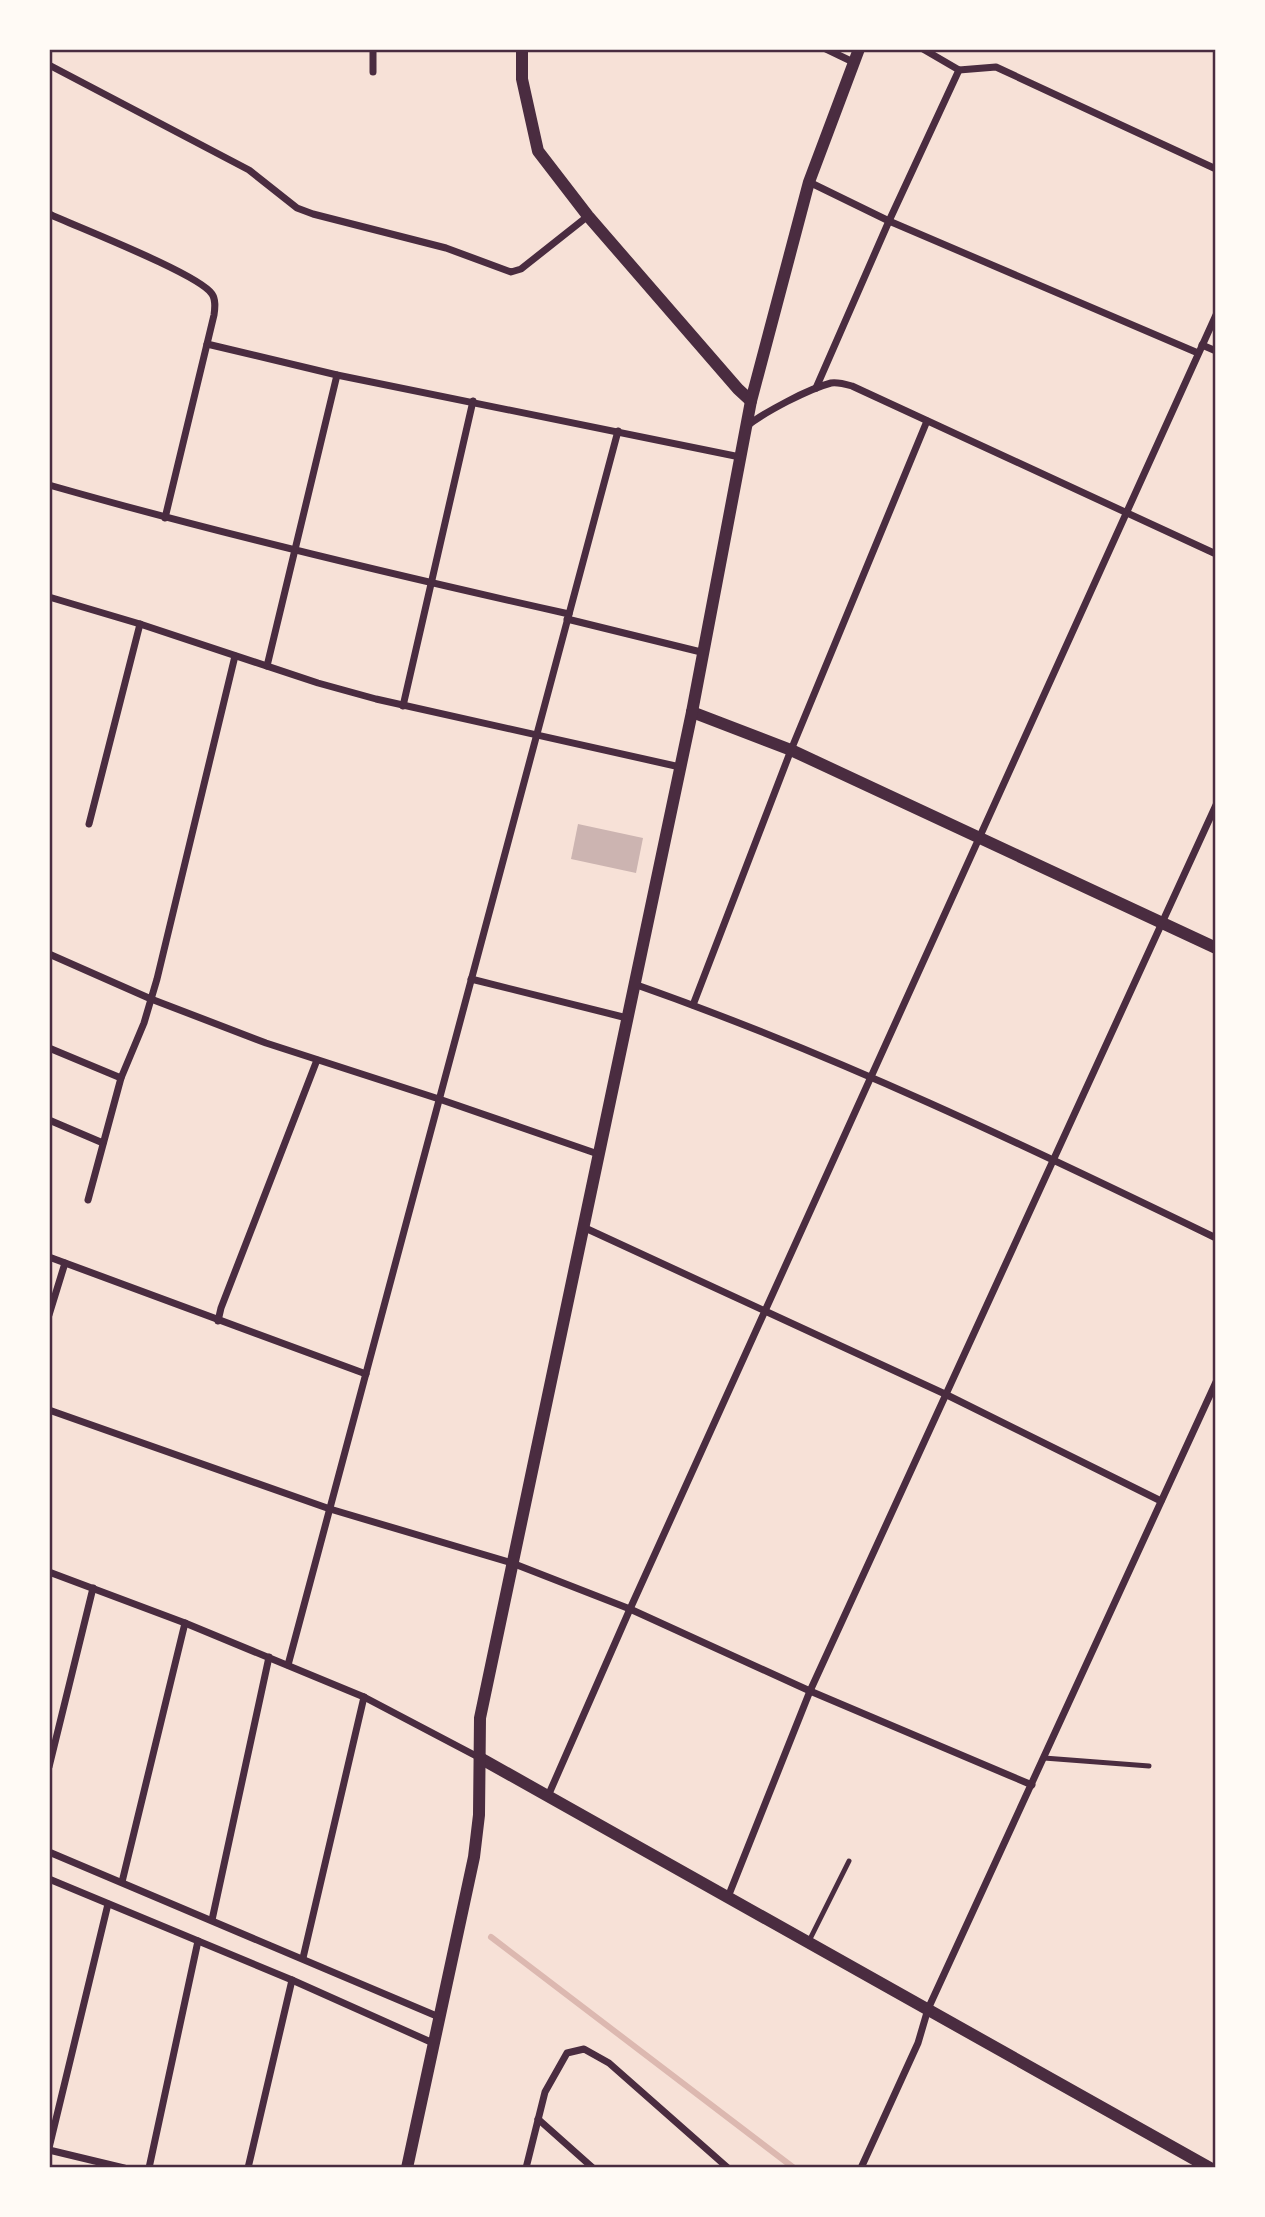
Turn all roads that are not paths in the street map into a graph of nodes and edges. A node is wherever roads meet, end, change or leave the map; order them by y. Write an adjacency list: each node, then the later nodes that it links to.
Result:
1 (373, 49): 9 (street)
2 (522, 49): 13 (street)
3 (826, 49): 6 (street)
4 (859, 49): 6 (street)
5 (923, 49): 8 (street)
6 (853, 62): 11 (street)
7 (49, 65): 13 (street)
8 (959, 70): 10 (street); 14 (street)
9 (373, 72)
10 (1216, 169)
11 (809, 182): 14 (street); 23 (street)
12 (49, 214): 16 (street)
13 (588, 216): 23 (street)
14 (889, 221): 19 (street); 21 (street)
15 (1216, 316): 17 (street)
16 (207, 344): 20 (street); 30 (street)
17 (1202, 345): 18 (street); 19 (street)
18 (1216, 351)
19 (1198, 353): 29 (street)
20 (337, 375): 22 (street); 31 (street)
21 (816, 389): 24 (street); 25 (street)
22 (473, 401): 26 (street); 33 (street)
23 (751, 401): 25 (street)
24 (927, 421): 29 (street); 43 (street)
25 (746, 426): 27 (street)
26 (618, 431): 27 (street); 35 (street)
27 (740, 457): 37 (street)
28 (49, 485): 30 (street)
29 (1127, 511): 32 (street); 47 (street)
30 (165, 518): 31 (street)
31 (295, 550): 33 (street); 39 (street)
32 (1216, 554)
33 (431, 583): 35 (street); 40 (street)
34 (49, 597): 36 (street)
35 (568, 616): 37 (street); 42 (street)
36 (140, 624): 38 (street); 46 (street)
37 (701, 652): 41 (street)
38 (235, 656): 39 (street); 53 (street)
39 (267, 666): 40 (street)
40 (402, 706): 42 (street)
41 (692, 712): 43 (street); 44 (street)
42 (536, 735): 44 (street); 51 (street)
43 (791, 750): 47 (street); 54 (street)
44 (680, 767): 52 (street)
45 (1216, 805): 48 (street)
46 (89, 824)
47 (979, 839): 48 (street); 58 (street)
48 (1163, 923): 49 (street); 64 (street)
49 (1216, 948)
50 (49, 954): 53 (street)
51 (471, 979): 55 (street); 60 (street)
52 (634, 984): 54 (street); 55 (street)
53 (150, 999): 57 (street); 59 (street)
54 (693, 1005): 58 (street)
55 (627, 1018): 63 (street)
56 (49, 1048): 59 (street)
57 (317, 1060): 60 (street); 72 (street)
58 (871, 1077): 64 (street); 70 (street)
59 (121, 1078): 62 (street)
60 (439, 1099): 63 (street); 73 (street)
61 (49, 1120): 62 (street)
62 (103, 1143): 65 (street)
63 (598, 1154): 66 (street)
64 (1053, 1159): 67 (street); 75 (street)
65 (89, 1200)
66 (583, 1227): 70 (street); 79 (street)
67 (1216, 1238)
68 (49, 1257): 69 (street)
69 (65, 1264): 71 (street); 72 (street)
70 (765, 1311): 75 (street); 82 (street)
71 (49, 1315)
72 (218, 1321): 73 (street)
73 (366, 1374): 78 (street)
74 (1216, 1382): 77 (street)
75 (945, 1394): 77 (street); 86 (street)
76 (49, 1410): 78 (street)
77 (1161, 1501): 89 (street)
78 (330, 1510): 79 (street); 85 (street)
79 (512, 1563): 82 (street); 88 (street)
80 (49, 1572): 81 (street)
81 (93, 1587): 83 (street); 91 (street)
82 (630, 1609): 86 (street); 93 (street)
83 (186, 1623): 84 (street); 97 (street)
84 (269, 1657): 85 (street); 100 (street)
85 (288, 1665): 87 (street)
86 (810, 1692): 92 (street); 98 (street)
87 (363, 1697): 88 (street); 103 (street)
88 (480, 1758): 93 (street); 106 (street)
89 (1044, 1758): 90 (lane); 92 (street)
90 (1149, 1766)
91 (49, 1767)
92 (1032, 1784): 105 (street)
93 (548, 1796): 98 (street)
94 (49, 1852): 97 (street)
95 (849, 1861): 102 (lane)
96 (49, 1879): 99 (street)
97 (122, 1882): 100 (street)
98 (728, 1897): 102 (street)
99 (108, 1904): 101 (street); 109 (street)
100 (212, 1920): 103 (street)
101 (198, 1941): 104 (street); 111 (street)
102 (808, 1942): 105 (street)
103 (303, 1958): 106 (street)
104 (292, 1980): 107 (street); 112 (street)
105 (928, 2010): 117 (street); 118 (street)
106 (439, 2017): 107 (street)
107 (433, 2043): 113 (street)
108 (538, 2119): 114 (street); 115 (street); 116 (street)
109 (49, 2149): 110 (street)
110 (124, 2168)
111 (149, 2168)
112 (248, 2168)
113 (407, 2168)
114 (526, 2168)
115 (593, 2168)
116 (728, 2168)
117 (861, 2168)
118 (1210, 2168)

